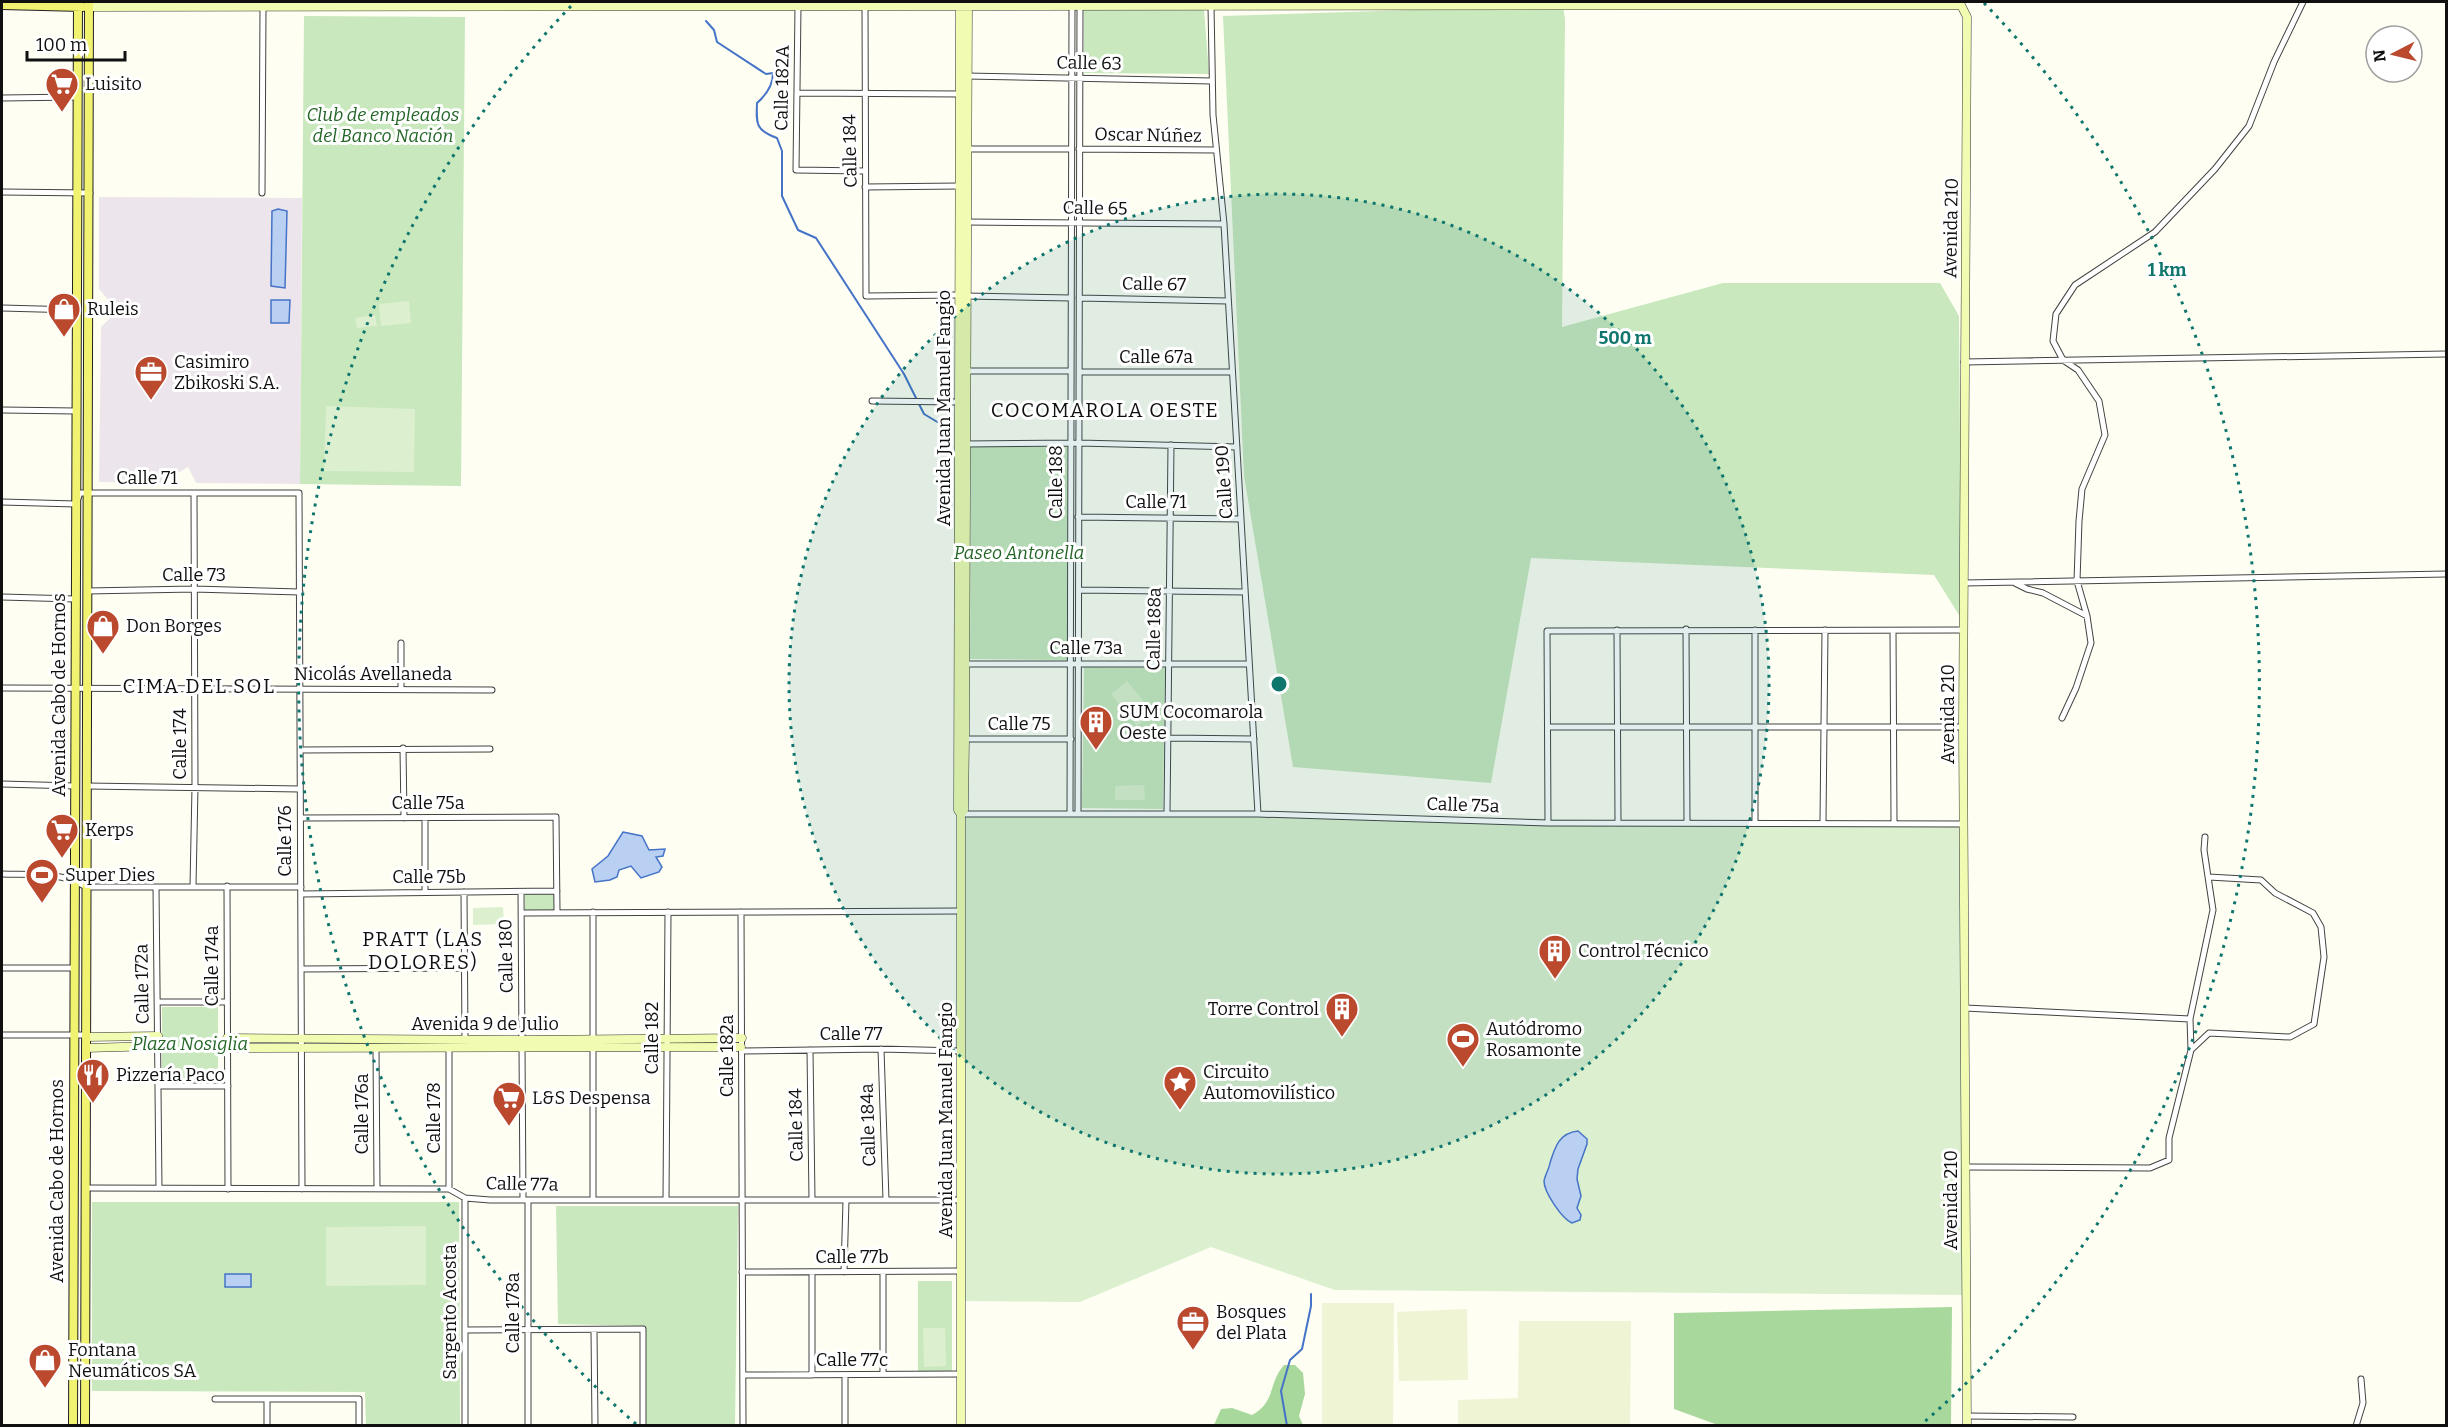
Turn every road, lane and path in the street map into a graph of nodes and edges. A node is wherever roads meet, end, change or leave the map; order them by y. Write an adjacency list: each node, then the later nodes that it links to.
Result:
1 (2303, 2): 51 (street)
2 (1391, 3): 19 (main road); 52 (main road, Avenida 210)
3 (42, 4): 4 (main road); 15 (main road)
4 (78, 4): 5 (main road); 27 (main road, Avenida Cabo de Hornos)
5 (89, 4): 6 (main road); 38 (main road, Avenida Cabo de Hornos)
6 (130, 4): 7 (main road)
7 (244, 4): 8 (main road)
8 (265, 4): 9 (main road); 39 (street)
9 (469, 4): 10 (main road)
10 (528, 4): 11 (main road)
11 (584, 4): 12 (main road)
12 (720, 4): 16 (main road)
13 (964, 4): 17 (main road); 18 (main road); 20 (main road, Avenida Juan Manuel Fangio); 26 (main road, Avenida Juan Manuel Fangio)
14 (1170, 4): 18 (main road); 19 (main road)
15 (2, 5)
16 (798, 6): 17 (main road); 24 (street, Calle 182A)
17 (865, 6): 25 (street, Calle 184)
18 (1076, 6): 21 (street, Calle 188); 22 (street, Calle 188)
19 (1211, 6): 23 (street, Calle 190)
20 (966, 76): 21 (street, Calle 63); 29 (main road, Avenida Juan Manuel Fangio)
21 (1071, 78): 22 (street, Calle 63); 30 (street, Calle 188)
22 (1080, 78): 23 (street, Calle 63); 31 (street, Calle 188)
23 (1212, 81): 32 (street, Calle 190)
24 (797, 93): 25 (street); 33 (street, Calle 182A)
25 (864, 93): 26 (street); 33 (street, Calle 184)
26 (960, 94): 34 (main road, Avenida Juan Manuel Fangio)
27 (77, 97): 28 (street); 37 (main road, Avenida Cabo de Hornos)
28 (2, 98)
29 (966, 149): 30 (street, Oscar Núñez); 40 (main road, Avenida Juan Manuel Fangio)
30 (1071, 149): 41 (street, Calle 188)
31 (1079, 149): 32 (street, Oscar Núñez); 42 (street, Calle 188)
32 (1216, 150): 43 (street, Calle 190)
33 (865, 171): 35 (street, Calle 184)
34 (960, 186): 35 (street); 44 (main road, Avenida Juan Manuel Fangio)
35 (865, 187): 44 (street, Calle 184)
36 (2, 192): 37 (street)
37 (77, 193): 38 (street); 49 (main road, Avenida Cabo de Hornos)
38 (90, 193): 66 (main road, Avenida Cabo de Hornos)
39 (262, 193)
40 (966, 222): 41 (street, Calle 65); 44 (main road, Avenida Juan Manuel Fangio)
41 (1071, 223): 42 (street, Calle 65); 45 (street, Calle 188)
42 (1080, 223): 43 (street, Calle 65); 46 (street, Calle 188)
43 (1224, 224): 47 (street, Calle 190)
44 (963, 296): 45 (street); 53 (main road, Avenida Juan Manuel Fangio); 58 (main road, Avenida Juan Manuel Fangio)
45 (1071, 298): 54 (street, Calle 188)
46 (1079, 298): 47 (street, Calle 67); 55 (street, Calle 188)
47 (1228, 301): 56 (street, Calle 190)
48 (2, 308): 49 (street)
49 (76, 310): 60 (main road, Avenida Cabo de Hornos)
50 (2446, 354): 51 (street)
51 (2063, 360): 52 (street); 76 (street)
52 (1964, 362): 78 (main road, Avenida 210)
53 (966, 371): 54 (street); 63 (main road, Avenida Juan Manuel Fangio)
54 (1071, 372): 61 (street, Calle 188)
55 (1079, 372): 56 (street, Calle 67a); 62 (street, Calle 188)
56 (1232, 372): 65 (street, Calle 190)
57 (872, 401): 58 (street)
58 (958, 402): 63 (main road, Avenida Juan Manuel Fangio)
59 (2, 410): 60 (street)
60 (76, 411): 70 (main road, Avenida Cabo de Hornos)
61 (1071, 443): 62 (street); 63 (street); 72 (street, Calle 188)
62 (1079, 443): 64 (street); 73 (street, Calle 188)
63 (962, 445): 97 (main road, Avenida Juan Manuel Fangio)
64 (1171, 445): 65 (street); 71 (street, Calle 188a)
65 (1237, 447): 74 (street, Calle 190)
66 (88, 493): 67 (street, Calle 71); 70 (street); 81 (main road, Avenida Cabo de Hornos)
67 (194, 493): 68 (street, Calle 71); 79 (street, Calle 174)
68 (299, 493): 83 (street, Calle 176)
69 (2, 502): 70 (street)
70 (76, 504): 86 (main road, Avenida Cabo de Hornos)
71 (1169, 516): 73 (street, Calle 71); 74 (street, Calle 71); 82 (street, Calle 188a)
72 (1071, 517): 73 (street, Calle 71); 95 (street, Calle 188)
73 (1079, 517): 80 (street, Calle 188)
74 (1241, 519): 84 (street, Calle 190)
75 (2446, 574): 76 (street)
76 (2077, 581): 77 (street); 87 (street)
77 (2013, 582): 78 (street); 87 (street)
78 (1964, 583): 93 (main road, Avenida 210)
79 (194, 589): 81 (street, Calle 73); 83 (street, Calle 73); 103 (street, Calle 174)
80 (1079, 590): 82 (street); 96 (street, Calle 188)
81 (87, 591): 102 (main road, Avenida Cabo de Hornos)
82 (1170, 591): 84 (street); 98 (street, Calle 188a)
83 (300, 592): 104 (street, Calle 176)
84 (1245, 592): 99 (street, Calle 190)
85 (2, 597): 86 (street)
86 (75, 599): 101 (main road, Avenida Cabo de Hornos)
87 (2087, 616): 107 (street)
88 (1686, 629): 89 (street); 90 (street); 109 (street)
89 (1617, 630): 108 (street); 114 (street)
90 (1755, 630): 91 (street); 110 (street)
91 (1825, 630): 92 (street); 111 (street)
92 (1893, 630): 93 (street); 112 (street)
93 (1963, 630): 113 (main road, Avenida 210)
94 (401, 643): 105 (street)
95 (1070, 663): 96 (street, Calle 73a); 97 (street, Calle 73a); 119 (street, Calle 188)
96 (1079, 663): 98 (street, Calle 73a); 117 (street, Calle 188)
97 (962, 664): 116 (main road, Avenida Juan Manuel Fangio)
98 (1168, 664): 99 (street, Calle 73a); 115 (street, Calle 188a)
99 (1249, 664): 118 (street, Calle 190)
100 (2, 688): 101 (street, Nicolás Avellaneda)
101 (76, 688): 102 (street, Nicolás Avellaneda); 124 (main road, Avenida Cabo de Hornos)
102 (87, 688): 103 (street, Nicolás Avellaneda); 125 (main road, Avenida Cabo de Hornos)
103 (195, 688): 104 (street, Nicolás Avellaneda); 126 (street, Calle 174)
104 (300, 689): 105 (street, Nicolás Avellaneda); 122 (street, Calle 176)
105 (401, 689): 106 (street, Nicolás Avellaneda)
106 (492, 690)
107 (2062, 718)
108 (1617, 727): 109 (street); 114 (street); 139 (street)
109 (1687, 727): 110 (street); 140 (street)
110 (1755, 727): 111 (street); 141 (street)
111 (1824, 727): 112 (street); 136 (street)
112 (1893, 727): 113 (street); 137 (street)
113 (1963, 727): 142 (main road, Avenida 210)
114 (1548, 728): 138 (street)
115 (1168, 738): 118 (street); 131 (street, Calle 188a)
116 (962, 739): 119 (street, Calle 75); 130 (main road, Avenida Juan Manuel Fangio)
117 (1078, 739): 119 (street, Calle 75); 129 (street, Calle 188)
118 (1254, 739): 132 (street, Calle 190)
119 (1070, 740): 128 (street, Calle 188)
120 (403, 748): 121 (street); 122 (street); 134 (street)
121 (490, 749)
122 (300, 750): 127 (street, Calle 176)
123 (2, 784): 124 (street)
124 (75, 786): 146 (main road, Avenida Cabo de Hornos)
125 (87, 786): 126 (street); 150 (main road, Avenida Cabo de Hornos)
126 (195, 787): 127 (street); 148 (street, Calle 174)
127 (300, 789): 133 (street, Calle 176)
128 (1070, 813): 129 (street, Calle 75a); 130 (street, Calle 75a)
129 (1078, 813): 131 (street, Calle 75a)
130 (961, 814): 157 (main road, Avenida Juan Manuel Fangio)
131 (1167, 814): 132 (street, Calle 75a)
132 (1258, 814): 138 (street, Calle 75a)
133 (301, 818): 134 (street, Calle 75a); 151 (street, Calle 176)
134 (404, 818): 135 (street, Calle 75a)
135 (425, 818): 152 (street, Calle 75a); 153 (street)
136 (1823, 822): 137 (street, Calle 75a); 141 (street, Calle 75a)
137 (1894, 822): 142 (street, Calle 75a)
138 (1548, 823): 139 (street, Calle 75a)
139 (1618, 823): 140 (street, Calle 75a)
140 (1687, 823): 141 (street, Calle 75a)
141 (1755, 823)
142 (1963, 824): 169 (main road, Avenida 210)
143 (2205, 837): 145 (street)
144 (2, 874): 146 (street)
145 (2209, 877): 170 (street); 192 (street)
146 (75, 881): 150 (street); 164 (main road, Avenida Cabo de Hornos)
147 (156, 886): 148 (street); 150 (street); 167 (street, Calle 172a)
148 (192, 886): 149 (street)
149 (227, 886): 151 (street); 168 (street, Calle 174a)
150 (86, 887): 173 (main road, Avenida Cabo de Hornos)
151 (301, 887): 156 (street, Calle 176)
152 (557, 891): 155 (street, Calle 75b); 158 (street)
153 (425, 892): 154 (street, Calle 75b); 156 (street, Calle 75b)
154 (464, 892): 155 (street, Calle 75b); 165 (street)
155 (521, 892): 162 (street, Calle 180)
156 (301, 894): 166 (street, Calle 176)
157 (961, 911): 161 (street); 193 (main road, Avenida Juan Manuel Fangio)
158 (557, 912): 159 (street); 162 (street)
159 (593, 912): 160 (street); 181 (street)
160 (668, 912): 161 (street); 177 (street, Calle 182)
161 (741, 912): 178 (street, Calle 182a)
162 (521, 913): 182 (street, Calle 180)
163 (2, 968): 164 (street)
164 (74, 968): 172 (main road, Avenida Cabo de Hornos)
165 (464, 968): 166 (street); 179 (street)
166 (301, 969): 180 (street, Calle 176)
167 (158, 1002): 168 (street); 174 (street, Calle 172a)
168 (227, 1002): 175 (street, Calle 174a)
169 (1965, 1008): 170 (street); 196 (main road, Avenida 210)
170 (2190, 1019): 192 (street)
171 (2, 1035): 172 (street)
172 (74, 1035): 173 (street); 230 (main road, Avenida Cabo de Hornos)
173 (86, 1036): 174 (main road); 184 (main road, Avenida Cabo de Hornos)
174 (158, 1036): 183 (street, Calle 172a)
175 (227, 1038): 180 (main road, Avenida 9 de Julio); 185 (street, Calle 174a)
176 (376, 1038): 179 (main road, Avenida 9 de Julio); 180 (main road, Avenida 9 de Julio); 186 (street, Calle 176a)
177 (668, 1038): 178 (main road, Avenida 9 de Julio); 181 (main road, Avenida 9 de Julio); 188 (street, Calle 182)
178 (741, 1038): 189 (street, Calle 182a)
179 (465, 1040): 182 (main road, Avenida 9 de Julio)
180 (302, 1043): 185 (main road, Avenida 9 de Julio); 186 (main road, Avenida 9 de Julio); 200 (street, Calle 176)
181 (593, 1043): 182 (main road, Avenida 9 de Julio); 188 (main road, Avenida 9 de Julio); 205 (street)
182 (522, 1044): 187 (main road, Avenida 9 de Julio); 204 (street, Calle 180)
183 (158, 1046): 184 (main road); 194 (street, Calle 172a)
184 (86, 1048): 197 (main road, Avenida Cabo de Hornos)
185 (227, 1048): 195 (street, Calle 174a)
186 (376, 1048): 187 (main road, Avenida 9 de Julio); 201 (street, Calle 176a)
187 (449, 1048): 202 (street, Calle 178)
188 (667, 1048): 189 (main road, Avenida 9 de Julio); 206 (street, Calle 182)
189 (742, 1049): 191 (street, Calle 77); 207 (street, Calle 182a)
190 (881, 1049): 191 (street, Calle 77); 193 (street, Calle 77); 210 (street, Calle 184a)
191 (810, 1050): 208 (street, Calle 184)
192 (2191, 1050): 196 (street)
193 (960, 1051): 211 (main road, Avenida Juan Manuel Fangio)
194 (158, 1086): 195 (street); 198 (street, Calle 172a)
195 (228, 1086): 199 (street, Calle 174a)
196 (1966, 1167): 228 (main road, Avenida 210)
197 (85, 1188): 198 (street, Calle 77a); 231 (main road, Avenida Cabo de Hornos)
198 (159, 1188): 199 (street, Calle 77a)
199 (228, 1189): 200 (street, Calle 77a)
200 (302, 1189): 201 (street, Calle 77a)
201 (377, 1189): 202 (street, Calle 77a)
202 (449, 1189): 203 (street, Calle 77a)
203 (465, 1198): 204 (street, Calle 77a); 217 (street, Sargento Acosta)
204 (526, 1200): 205 (street, Calle 77a); 218 (street, Calle 178a)
205 (593, 1200): 206 (street, Calle 77a)
206 (666, 1200): 207 (street, Calle 77a)
207 (742, 1200): 208 (street, Calle 77a); 213 (street)
208 (812, 1200): 209 (street, Calle 77a)
209 (846, 1200): 210 (street, Calle 77a); 215 (street)
210 (886, 1200): 211 (street, Calle 77a)
211 (961, 1200): 212 (main road, Avenida Juan Manuel Fangio)
212 (961, 1271): 216 (street, Calle 77b); 221 (main road, Avenida Juan Manuel Fangio)
213 (742, 1272): 214 (street, Calle 77b); 222 (street)
214 (812, 1272): 215 (street, Calle 77b); 223 (street)
215 (844, 1272): 216 (street, Calle 77b)
216 (883, 1272): 220 (street)
217 (465, 1330): 218 (street); 234 (street, Sargento Acosta)
218 (528, 1330): 219 (street); 235 (street, Calle 178a)
219 (594, 1330): 236 (street); 237 (street)
220 (884, 1374): 221 (street, Calle 77c); 224 (street, Calle 77c)
221 (961, 1374): 240 (main road, Avenida Juan Manuel Fangio)
222 (743, 1375): 223 (street, Calle 77c); 238 (street)
223 (812, 1375): 224 (street, Calle 77c)
224 (845, 1375): 239 (street)
225 (2361, 1379): 242 (street)
226 (215, 1399): 227 (street)
227 (267, 1399): 232 (street); 233 (street)
228 (1967, 1416): 229 (street); 241 (main road, Avenida 210)
229 (2073, 1417)
230 (73, 1425)
231 (85, 1425)
232 (267, 1425)
233 (359, 1425)
234 (465, 1425)
235 (528, 1425)
236 (595, 1425)
237 (643, 1425)
238 (743, 1425)
239 (845, 1425)
240 (961, 1425)
241 (1967, 1425)
242 (2356, 1425)

